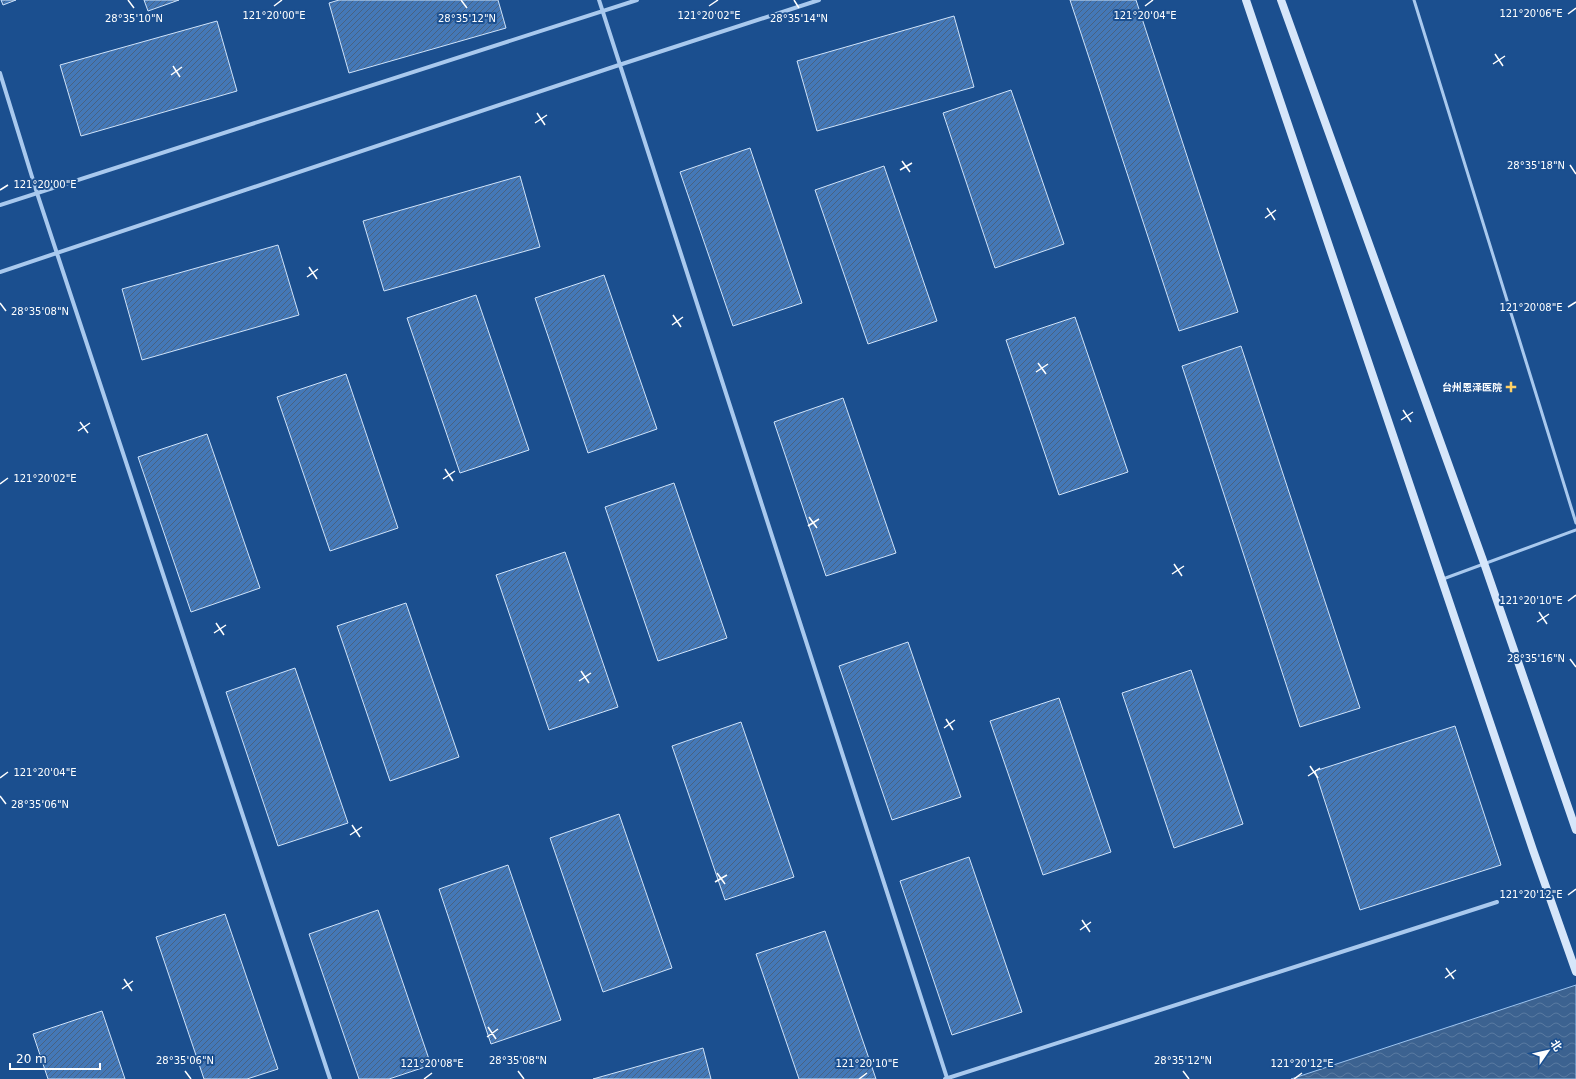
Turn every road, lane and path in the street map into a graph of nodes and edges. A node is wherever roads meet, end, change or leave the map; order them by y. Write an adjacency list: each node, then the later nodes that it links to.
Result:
1 (599, 0): 7 (street)
2 (637, 0): 7 (street)
3 (819, 0): 8 (street)
4 (1246, 0): 17 (main road)
5 (1281, 0): 16 (main road)
6 (1414, 0): 14 (lane)
7 (602, 11): 8 (street); 10 (street)
8 (619, 65): 12 (street); 22 (street)
9 (0, 73): 10 (street)
10 (37, 193): 11 (street); 12 (street)
11 (0, 205)
12 (56, 252): 13 (street); 21 (street)
13 (0, 272)
14 (1576, 523)
15 (1576, 530): 16 (lane)
16 (1484, 563): 17 (lane); 18 (main road)
17 (1442, 580): 20 (main road)
18 (1576, 830)
19 (1497, 902): 22 (street)
20 (1576, 972)
21 (330, 1079)
22 (946, 1079)

